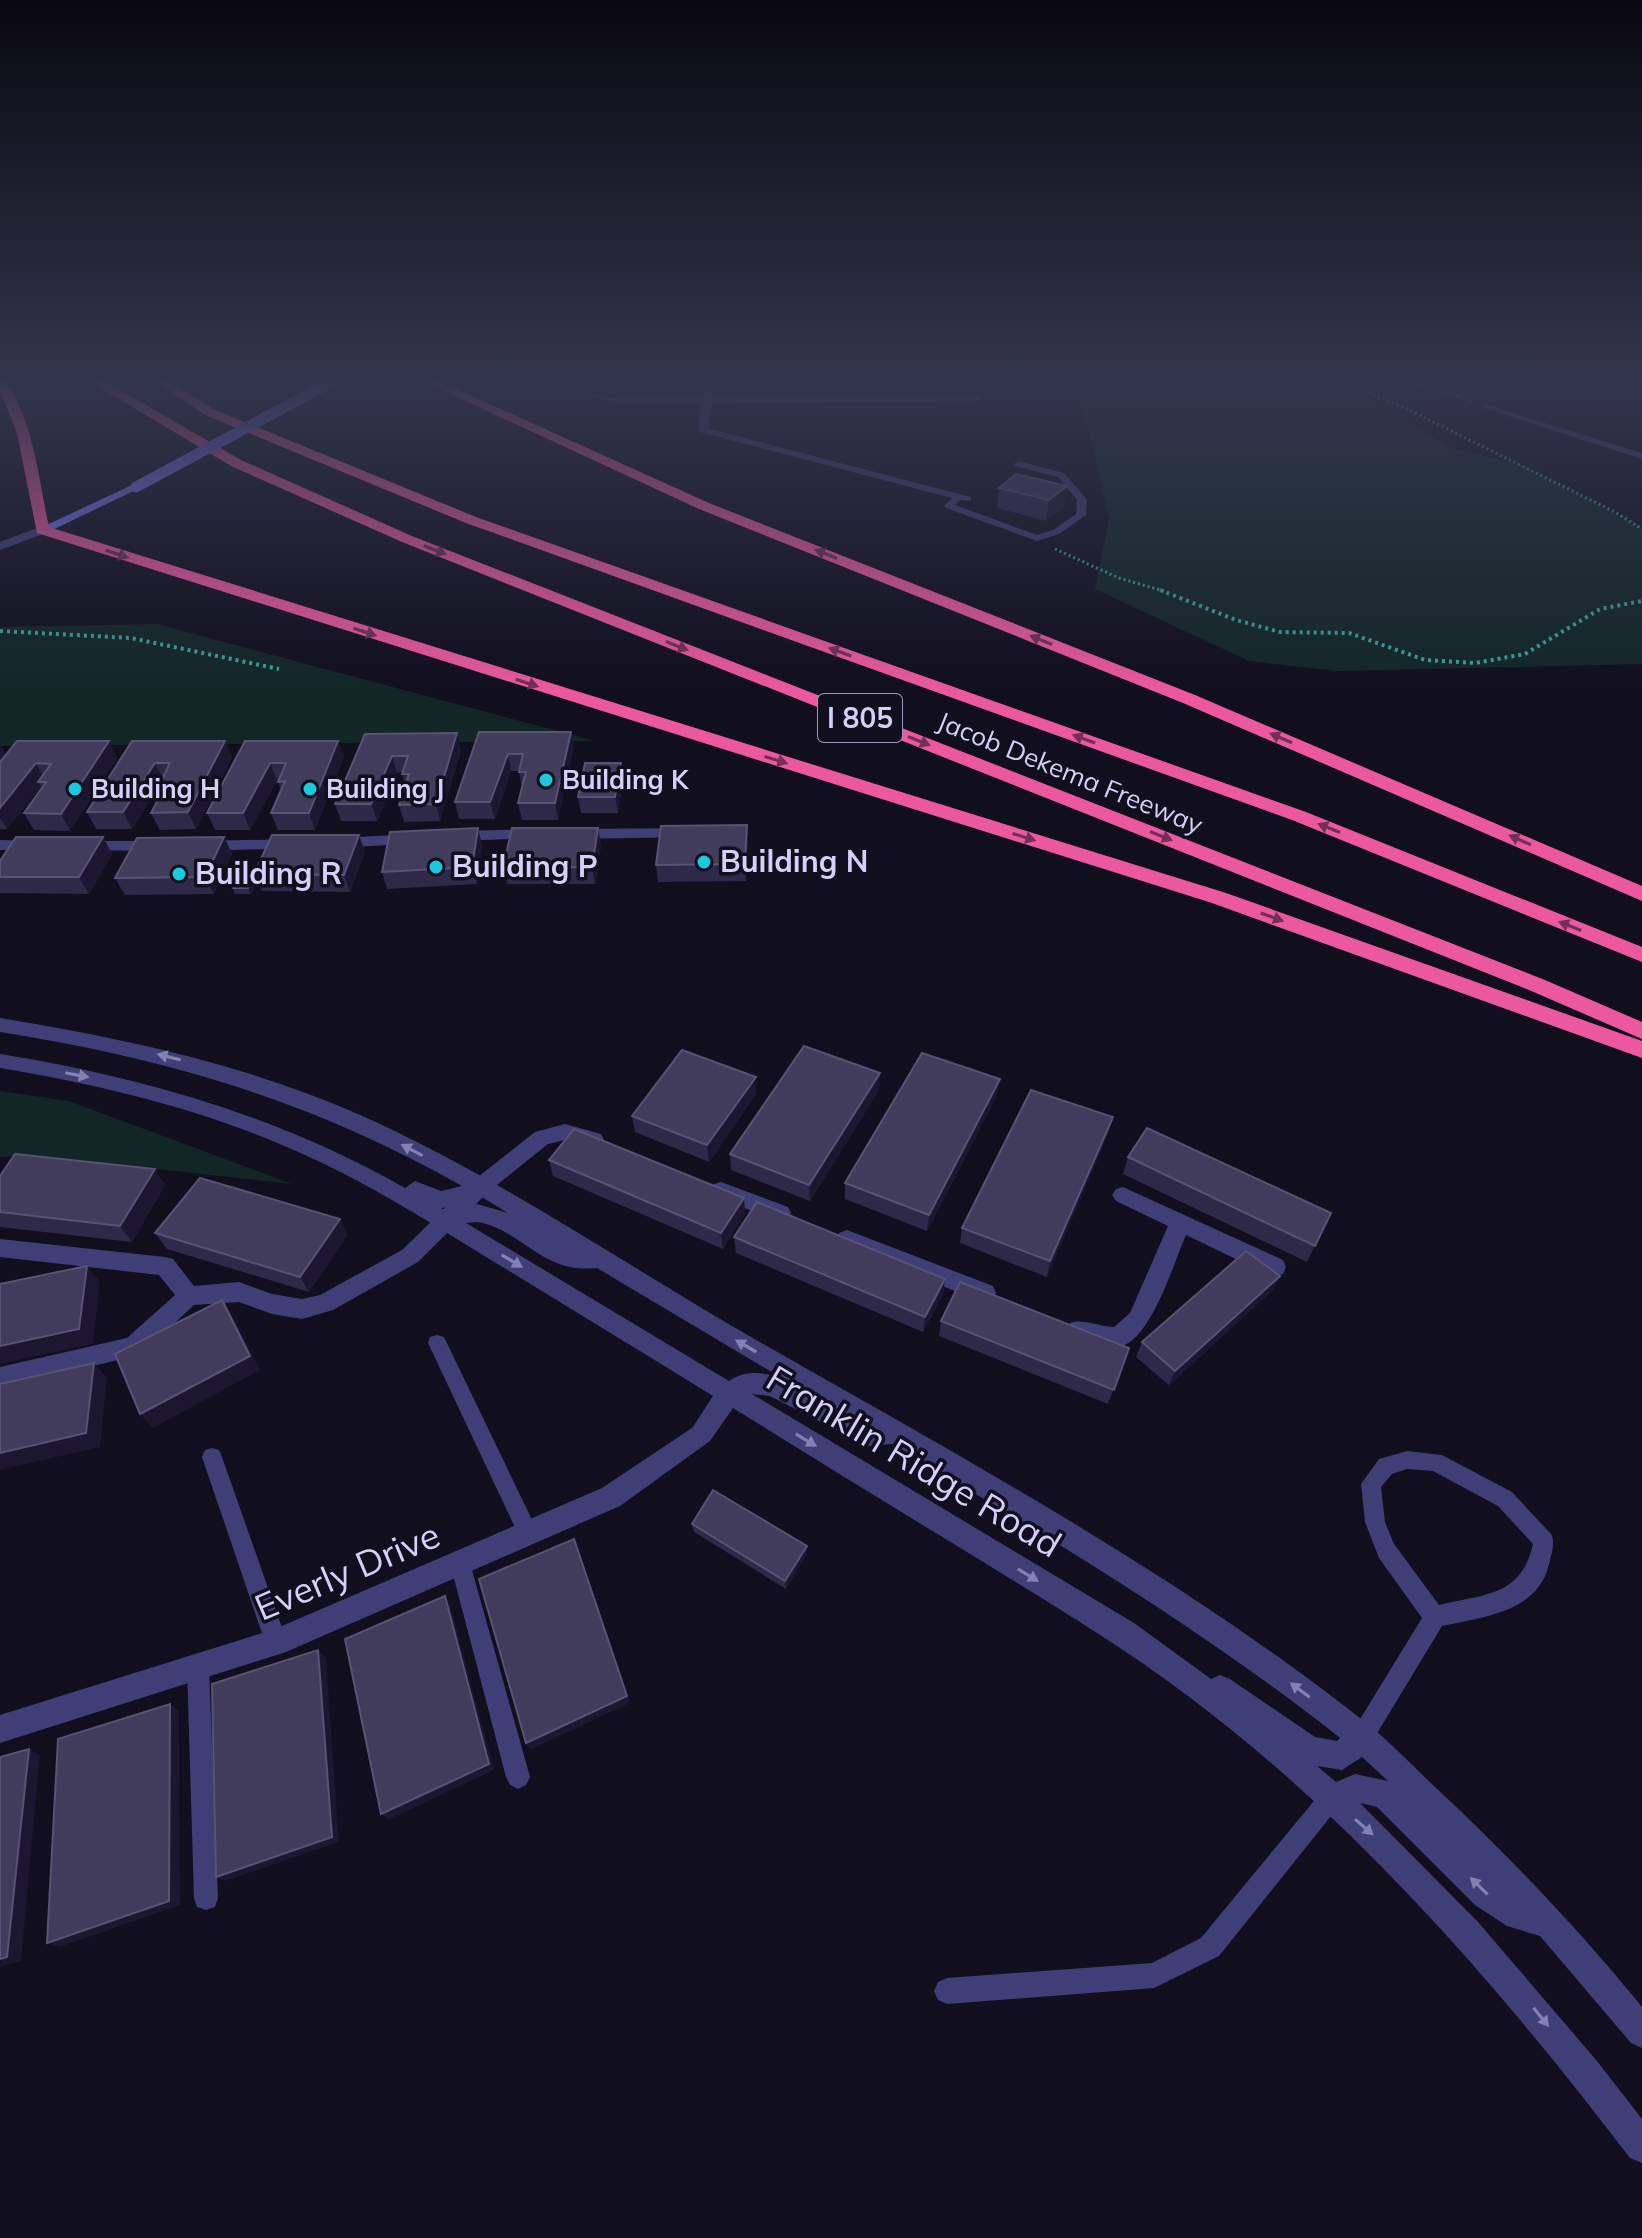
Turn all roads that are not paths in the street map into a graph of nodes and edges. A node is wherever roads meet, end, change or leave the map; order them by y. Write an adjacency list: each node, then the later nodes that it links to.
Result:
1 (32, 482): 8 (highway)
2 (144, 482): 8 (main road, bridge)
3 (280, 482): 15 (highway, Jacob Dekema Freeway / I 805, one-way to 15)
4 (380, 482): 13 (highway, Jacob Dekema Freeway / I 805, one-way to 4)
5 (652, 482): 12 (highway, one-way to 5)
6 (906, 482): 7 (lane)
7 (1067, 482)
8 (42, 530): 9 (street); 16 (highway, one-way to 16)
9 (0, 546)
10 (706, 833): 11 (street)
11 (0, 845)
12 (1642, 894)
13 (1642, 955)
14 (0, 1025): 21 (street, Franklin Ridge Road, one-way to 14)
15 (1642, 1031)
16 (1642, 1050)
17 (0, 1061): 19 (street, Franklin Ridge Road, one-way to 19)
18 (610, 1146): 21 (street)
19 (345, 1165): 21 (street); 24 (street, Franklin Ridge Road)
20 (695, 1179): 23 (street)
21 (481, 1186): 24 (street); 28 (street, Franklin Ridge Road)
22 (1123, 1195): 25 (street)
23 (798, 1220)
24 (445, 1221): 28 (street); 30 (street); 35 (street, Franklin Ridge Road, one-way to 35)
25 (1181, 1222): 29 (street); 32 (street)
26 (827, 1231): 31 (street)
27 (0, 1248): 30 (street)
28 (601, 1261): 36 (street, Franklin Ridge Road, one-way to 28)
29 (1275, 1267)
30 (189, 1296): 34 (street)
31 (1006, 1301)
32 (1059, 1322)
33 (437, 1343): 38 (lane)
34 (0, 1378)
35 (729, 1394): 36 (street); 38 (street, Everly Drive); 43 (street, Franklin Ridge Road, one-way to 43)
36 (897, 1432): 45 (street, Franklin Ridge Road, one-way to 36)
37 (212, 1457): 41 (lane)
38 (528, 1533): 39 (street, Everly Drive)
39 (460, 1563): 41 (street, Everly Drive); 46 (lane)
40 (1435, 1617): 40 (lane); 45 (lane)
41 (276, 1642): 42 (street, Everly Drive)
42 (198, 1667): 44 (street, Everly Drive); 48 (lane)
43 (1199, 1684): 45 (street); 47 (street, Franklin Ridge Road)
44 (0, 1729)
45 (1362, 1737): 49 (street, Franklin Ridge Road)
46 (518, 1777)
47 (1331, 1798): 49 (street, one-way to 47); 50 (lane); 52 (street, Franklin Ridge Road, one-way to 52)
48 (206, 1898)
49 (1547, 1922): 51 (street, Franklin Ridge Road)
50 (947, 1991)
51 (1642, 2032)
52 (1642, 2146)

